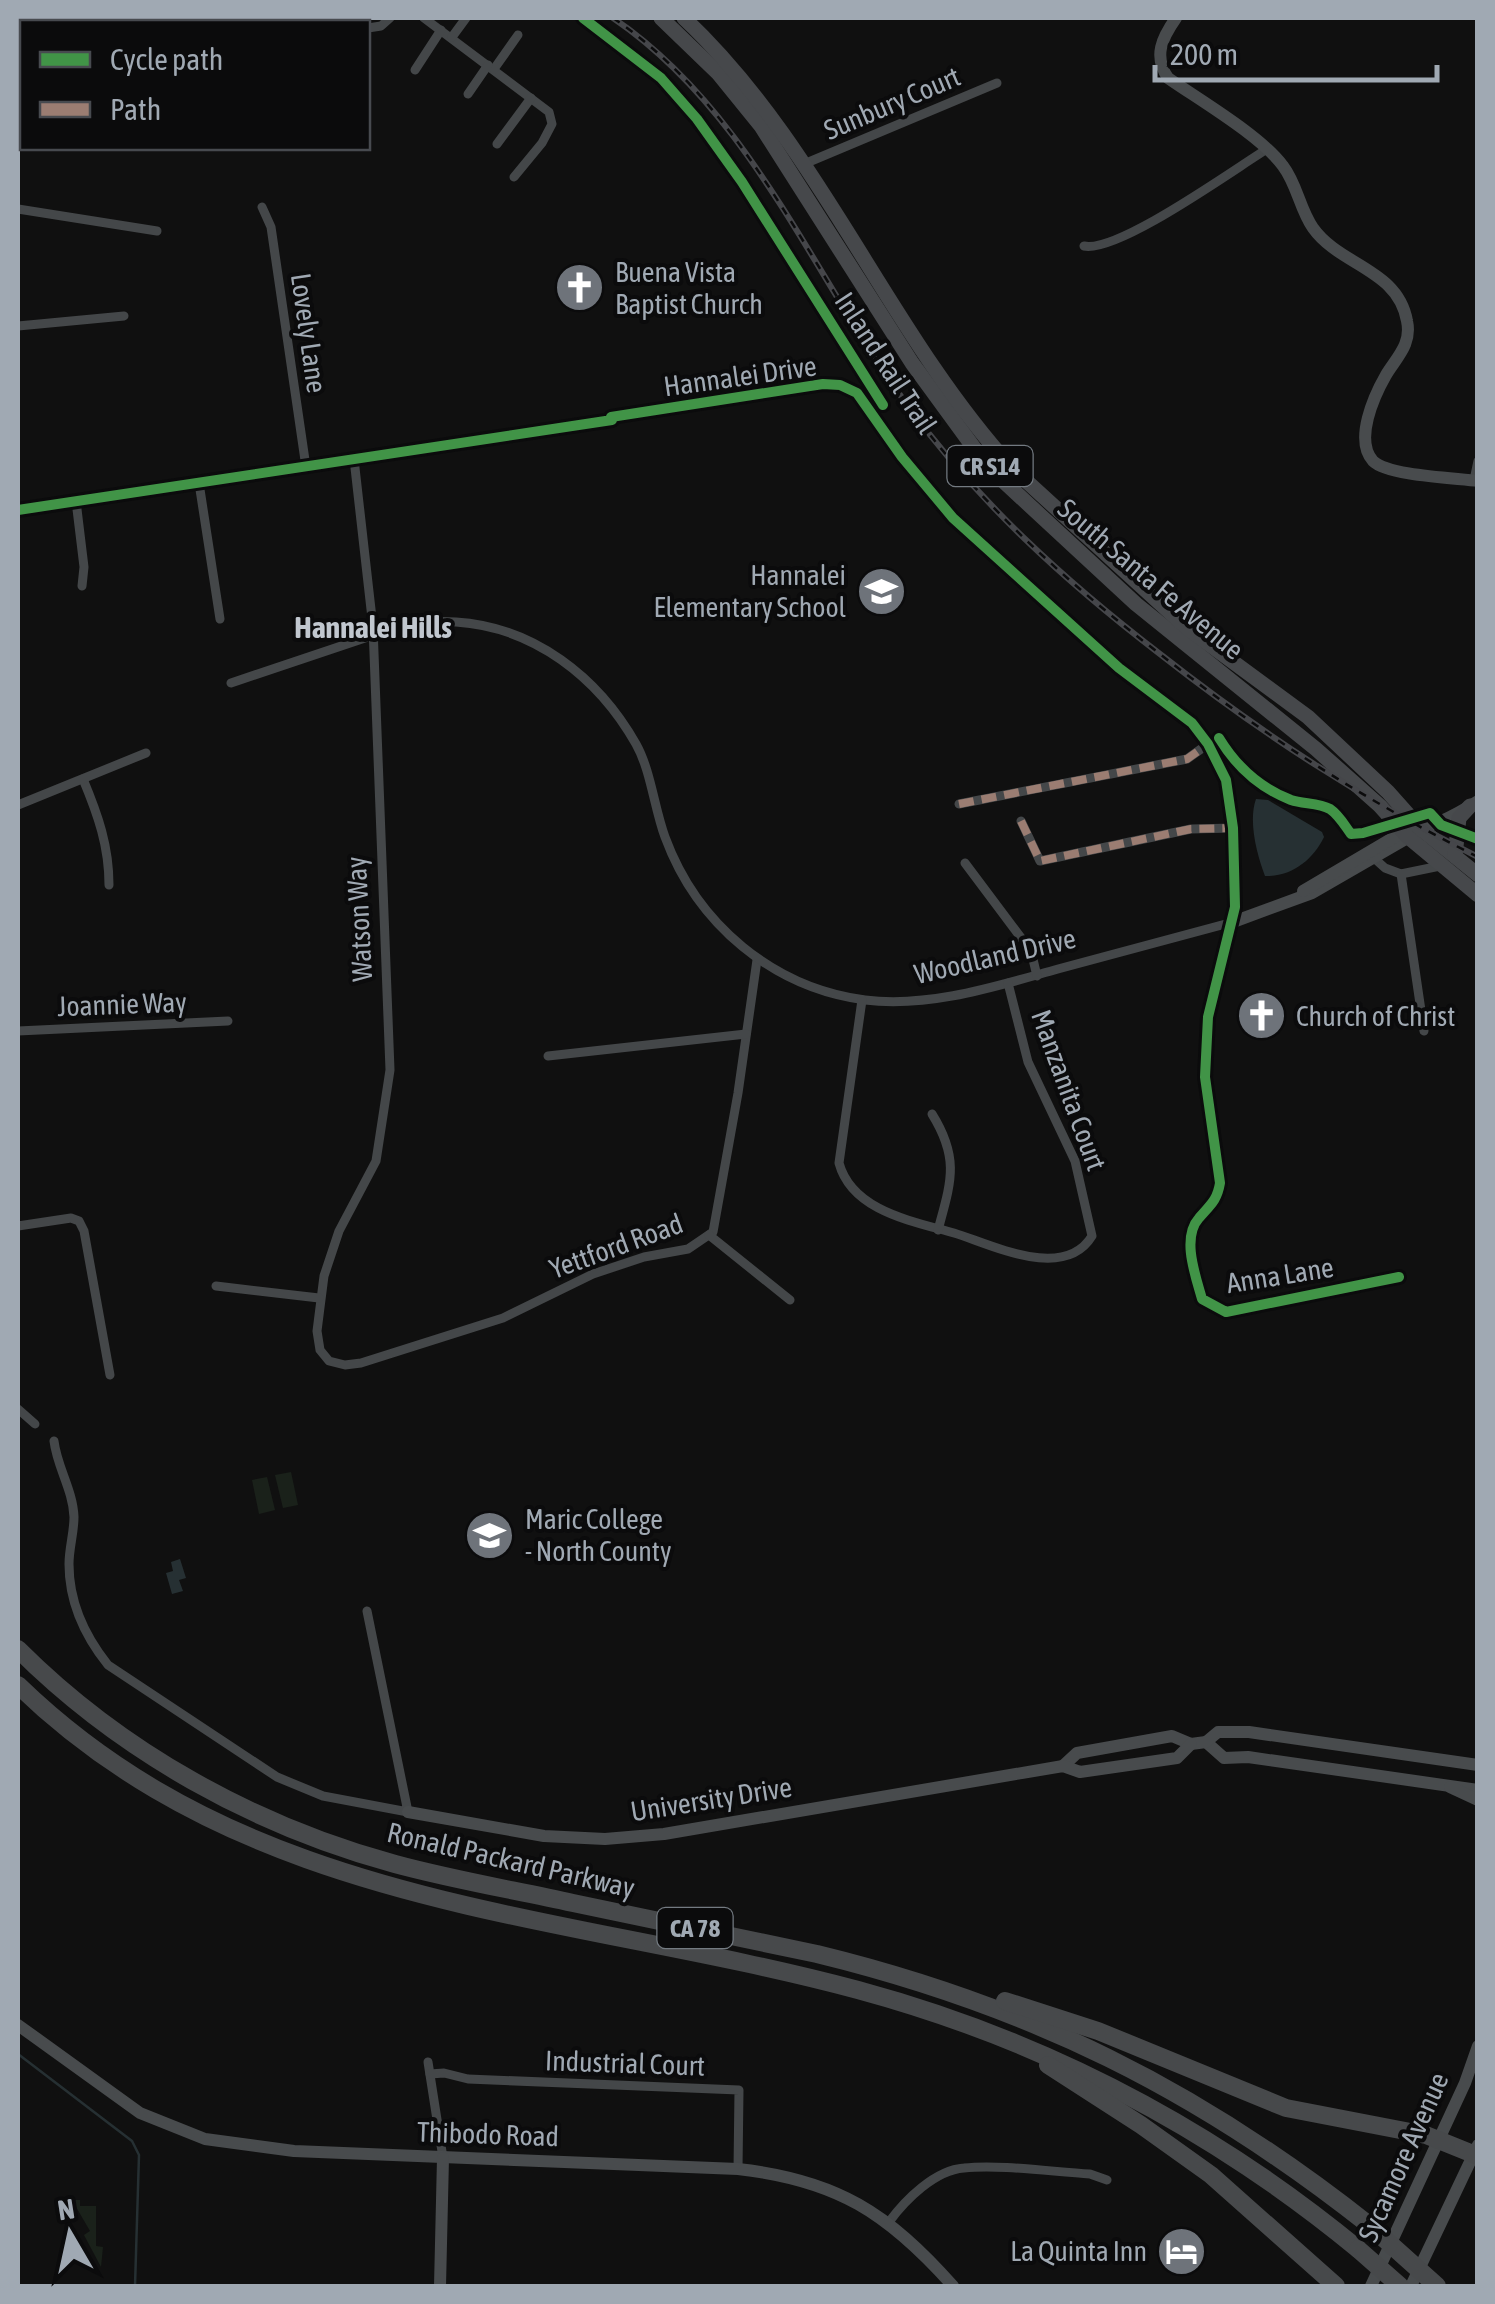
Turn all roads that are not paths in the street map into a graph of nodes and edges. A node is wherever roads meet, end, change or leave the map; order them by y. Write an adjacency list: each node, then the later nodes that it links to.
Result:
1 (424, 18): 6 (street)
2 (466, 18): 8 (street)
3 (662, 18): 43 (main road, South Santa Fe Avenue / CR S14)
4 (684, 18): 16 (main road, South Santa Fe Avenue / CR S14)
5 (1176, 18): 15 (street)
6 (441, 30): 8 (street); 10 (street)
7 (518, 35): 9 (street)
8 (452, 37): 9 (street)
9 (491, 67): 12 (street); 13 (street)
10 (415, 70)
11 (998, 83): 16 (street, Sunbury Court)
12 (468, 94)
13 (531, 98): 14 (street); 17 (street)
14 (497, 144)
15 (1267, 149): 21 (street); 27 (street)
16 (804, 164): 43 (main road, South Santa Fe Avenue / CR S14)
17 (514, 177)
18 (262, 207): 26 (street, Lovely Lane)
19 (18, 209): 20 (street)
20 (157, 232)
21 (1084, 246)
22 (124, 316): 23 (street)
23 (18, 326)
24 (354, 459): 26 (street, Hannalei Drive); 33 (street, Watson Way); 35 (street, Hannalei Drive)
25 (1478, 461): 27 (street)
26 (306, 467): 28 (street, Hannalei Drive)
27 (1476, 480)
28 (199, 483): 29 (street, Hannalei Drive); 32 (street)
29 (76, 501): 30 (street, Hannalei Drive); 31 (street)
30 (18, 510)
31 (82, 586)
32 (220, 619)
33 (373, 627): 34 (street, Woodland Drive); 54 (street, Woodland Drive); 69 (street, Watson Way)
34 (231, 683)
35 (1208, 744): 38 (street); 42 (street, Hannalei Drive)
36 (146, 754): 37 (street)
37 (83, 779): 40 (street); 50 (street)
38 (959, 804)
39 (1474, 804): 43 (street); 44 (main road)
40 (18, 805)
41 (1021, 821): 42 (street)
42 (1233, 828): 53 (street, Hannalei Drive)
43 (1411, 833): 44 (main road, South Santa Fe Avenue / CR S14); 45 (street, Woodland Drive); 47 (main road, South Santa Fe Avenue / CR S14); 51 (street, Woodland Drive)
44 (1456, 856): 49 (main road, South Santa Fe Avenue / CR S14)
45 (1374, 858): 48 (street); 51 (street, Woodland Drive)
46 (966, 863): 55 (street)
47 (1440, 866): 48 (street); 52 (main road, South Santa Fe Avenue / CR S14)
48 (1401, 874): 60 (street)
49 (1478, 875)
50 (109, 885)
51 (1300, 895): 53 (street, Woodland Drive)
52 (1478, 895)
53 (1233, 922): 55 (street, Woodland Drive); 67 (street, Anna Lane)
54 (757, 960): 57 (street, Woodland Drive); 61 (street, Yettford Road)
55 (1038, 976): 56 (street, Woodland Drive)
56 (1008, 983): 57 (street, Woodland Drive); 65 (street, Manzanita Court)
57 (862, 1000): 65 (street, Manzanita Court)
58 (228, 1022): 59 (street, Joannie Way)
59 (18, 1031)
60 (1424, 1031)
61 (746, 1034): 62 (street); 66 (street, Yettford Road)
62 (548, 1056)
63 (932, 1114): 65 (street)
64 (18, 1226): 72 (street)
65 (938, 1230)
66 (709, 1235): 70 (street); 71 (street, Yettford Road)
67 (1399, 1277)
68 (216, 1286): 69 (street)
69 (319, 1298): 71 (street, Watson Way)
70 (790, 1300)
71 (329, 1361)
72 (110, 1375)
73 (18, 1408): 74 (street)
74 (36, 1424)
75 (54, 1441): 85 (street, University Drive)
76 (366, 1611): 85 (street)
77 (18, 1649): 86 (highway, Ronald Packard Parkway / CA 78)
78 (18, 1685): 89 (highway, Ronald Packard Parkway / CA 78)
79 (1199, 1743): 80 (street, University Drive); 80 (street, University Drive); 81 (street, University Drive); 82 (street, University Drive)
80 (1062, 1766): 85 (street, University Drive)
81 (1478, 1766)
82 (1444, 1783): 83 (street, University Drive); 84 (street)
83 (1478, 1790)
84 (1478, 1800)
85 (408, 1812)
86 (896, 1974): 92 (highway); 104 (highway, Ronald Packard Parkway / CA 78, bridge)
87 (18, 2025): 94 (street, Thibodo Road)
88 (1478, 2046): 92 (street, Sycamore Avenue)
89 (1027, 2047): 100 (highway); 102 (highway, Ronald Packard Parkway / CA 78, bridge)
90 (428, 2062): 91 (street)
91 (430, 2074): 94 (street); 95 (street, Industrial Court)
92 (1439, 2141): 93 (highway); 101 (street, Sycamore Avenue)
93 (1476, 2152): 103 (street)
94 (443, 2158): 95 (street, Thibodo Road); 98 (street)
95 (738, 2169): 97 (street, Thibodo Road)
96 (1107, 2180): 97 (street)
97 (888, 2222): 99 (street, Thibodo Road)
98 (440, 2286)
99 (953, 2286)
100 (1336, 2286)
101 (1372, 2286)
102 (1400, 2286)
103 (1411, 2286)
104 (1437, 2286)

